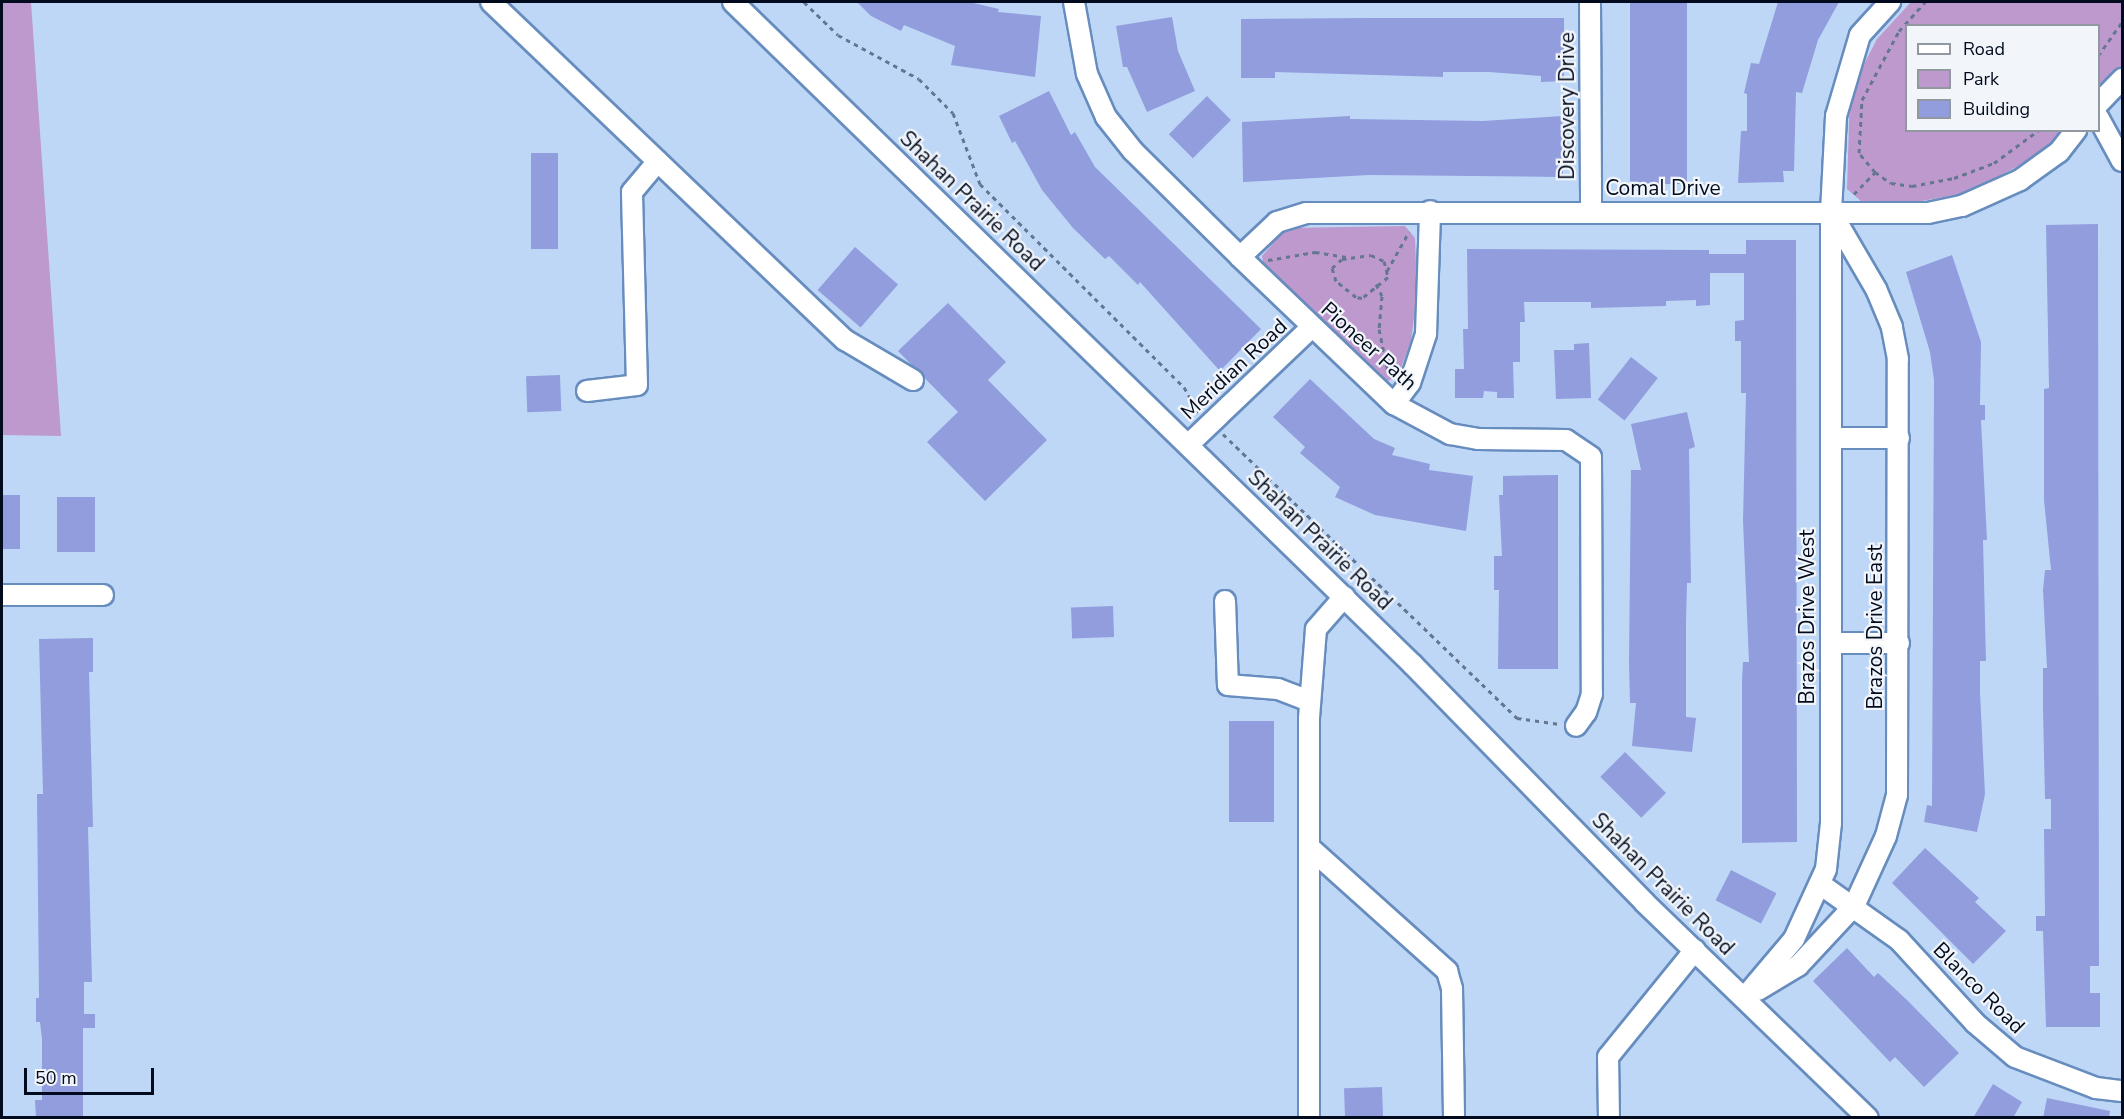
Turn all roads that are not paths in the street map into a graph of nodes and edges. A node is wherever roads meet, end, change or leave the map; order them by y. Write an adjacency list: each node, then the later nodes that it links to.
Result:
1 (492, 2): 10 (street)
2 (733, 2): 22 (street, Shahan Prairie Road)
3 (1074, 2): 15 (street, Pioneer Path)
4 (1590, 2): 13 (street, Discovery Drive)
5 (1890, 2): 14 (street, Brazos Drive West)
6 (2122, 79): 7 (street)
7 (2100, 102)
8 (2100, 121): 11 (street)
9 (2074, 132): 14 (street, Comal Drive)
10 (658, 161): 17 (street); 18 (street)
11 (2122, 161)
12 (1430, 211): 13 (street, Comal Drive); 15 (street, Comal Drive); 19 (street)
13 (1591, 211): 14 (street, Comal Drive)
14 (1831, 212): 20 (street, Brazos Drive West); 21 (street, Brazos Drive East)
15 (1240, 257): 16 (street, Pioneer Path)
16 (1312, 327): 19 (street, Pioneer Path); 22 (street, Meridian Road)
17 (913, 380)
18 (587, 391)
19 (1394, 404): 30 (street, Pioneer Path)
20 (1831, 438): 21 (street); 28 (street, Brazos Drive West)
21 (1899, 438): 27 (street, Brazos Drive East)
22 (1188, 445): 25 (street, Shahan Prairie Road)
23 (2, 595): 24 (street)
24 (103, 595)
25 (1344, 597): 29 (street); 34 (street, Shahan Prairie Road)
26 (1226, 601): 29 (street)
27 (1899, 643): 28 (street); 33 (street, Brazos Drive East)
28 (1831, 644): 32 (street, Brazos Drive West)
29 (1310, 701): 31 (street)
30 (1576, 726)
31 (1309, 847): 37 (street); 38 (street)
32 (1820, 884): 33 (street, Blanco Road); 35 (street, Brazos Drive West)
33 (1854, 906): 35 (street, Brazos Drive East); 36 (street, Blanco Road)
34 (1695, 950): 35 (street, Shahan Prairie Road); 39 (street)
35 (1745, 997): 40 (street, Shahan Prairie Road)
36 (2122, 1091)
37 (1309, 1118)
38 (1454, 1118)
39 (1609, 1118)
40 (1868, 1118)

